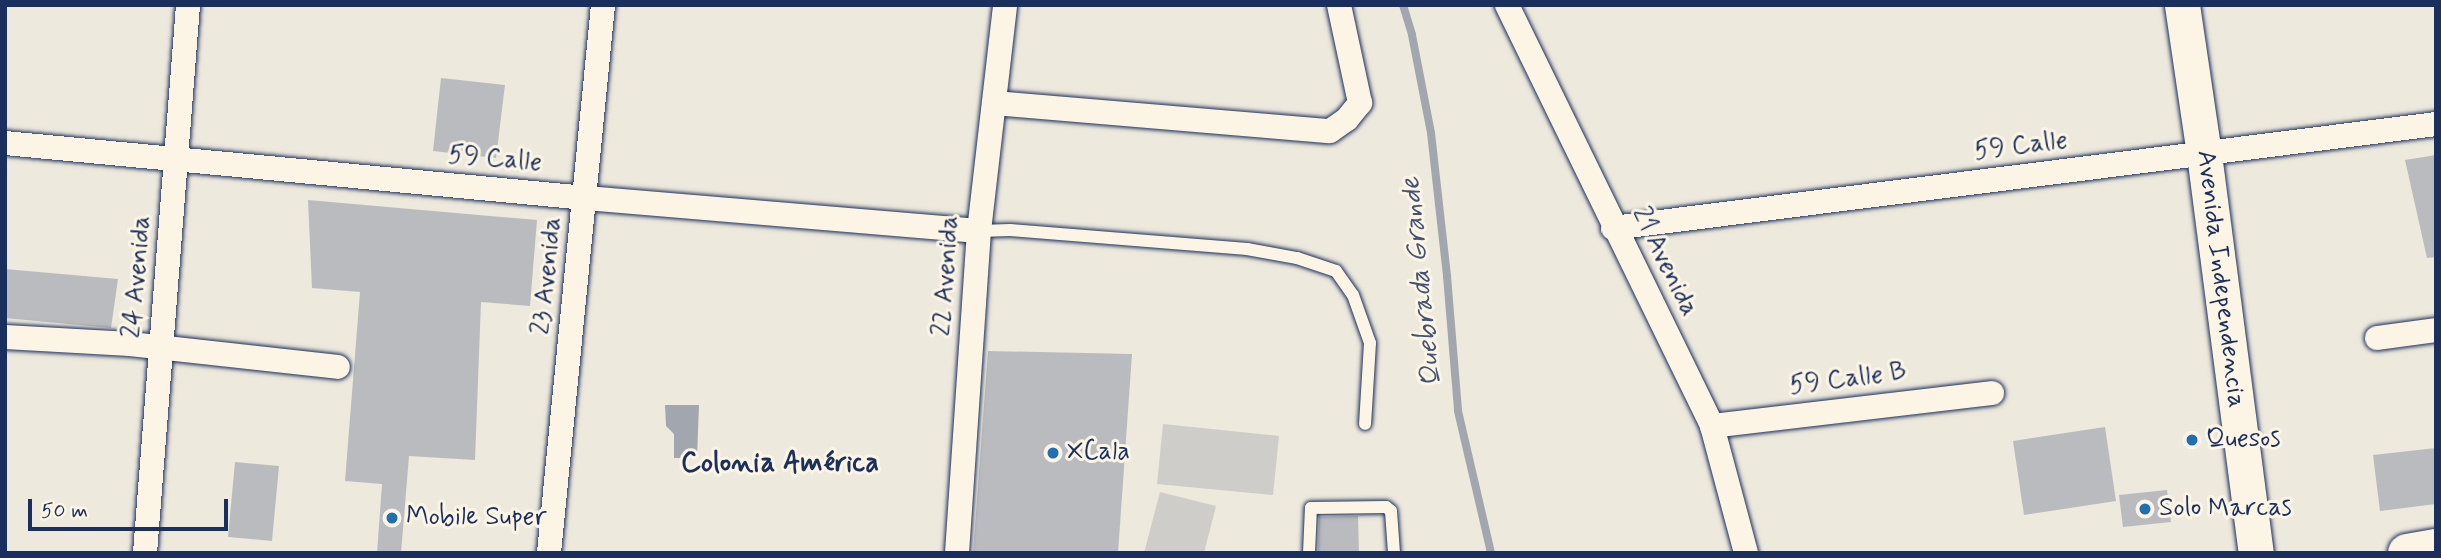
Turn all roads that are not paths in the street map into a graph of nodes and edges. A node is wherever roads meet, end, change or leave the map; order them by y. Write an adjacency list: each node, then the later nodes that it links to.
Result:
1 (188, 5): 11 (street, 24 Avenida)
2 (603, 5): 12 (street, 23 Avenida)
3 (1005, 5): 7 (street, 22 Avenida)
4 (1339, 5): 7 (street)
5 (1507, 5): 13 (street, 21 Avenida)
6 (2182, 5): 10 (street, Avenida Independencia)
7 (994, 103): 14 (street, 22 Avenida)
8 (2436, 124): 10 (street, 59 Calle)
9 (5, 143): 11 (street, 59 Calle)
10 (2204, 154): 13 (street, 59 Calle); 30 (street, Avenida Independencia)
11 (178, 159): 12 (street, 59 Calle); 18 (street, 24 Avenida)
12 (586, 198): 14 (street, 59 Calle); 25 (street, 23 Avenida)
13 (1613, 228): 22 (street, 21 Avenida)
14 (979, 231): 21 (lane); 26 (street, 22 Avenida)
15 (2436, 330): 17 (street)
16 (5, 337): 18 (street)
17 (2377, 338)
18 (163, 347): 19 (street); 24 (street, 24 Avenida)
19 (338, 368)
20 (1992, 394): 22 (street, 59 Calle B)
21 (1365, 424)
22 (1712, 426): 29 (street, 21 Avenida)
23 (2436, 548): 31 (main road)
24 (145, 553)
25 (549, 553)
26 (957, 553)
27 (1309, 553): 28 (lane)
28 (1394, 553)
29 (1746, 553)
30 (2256, 553)
31 (2407, 553)

